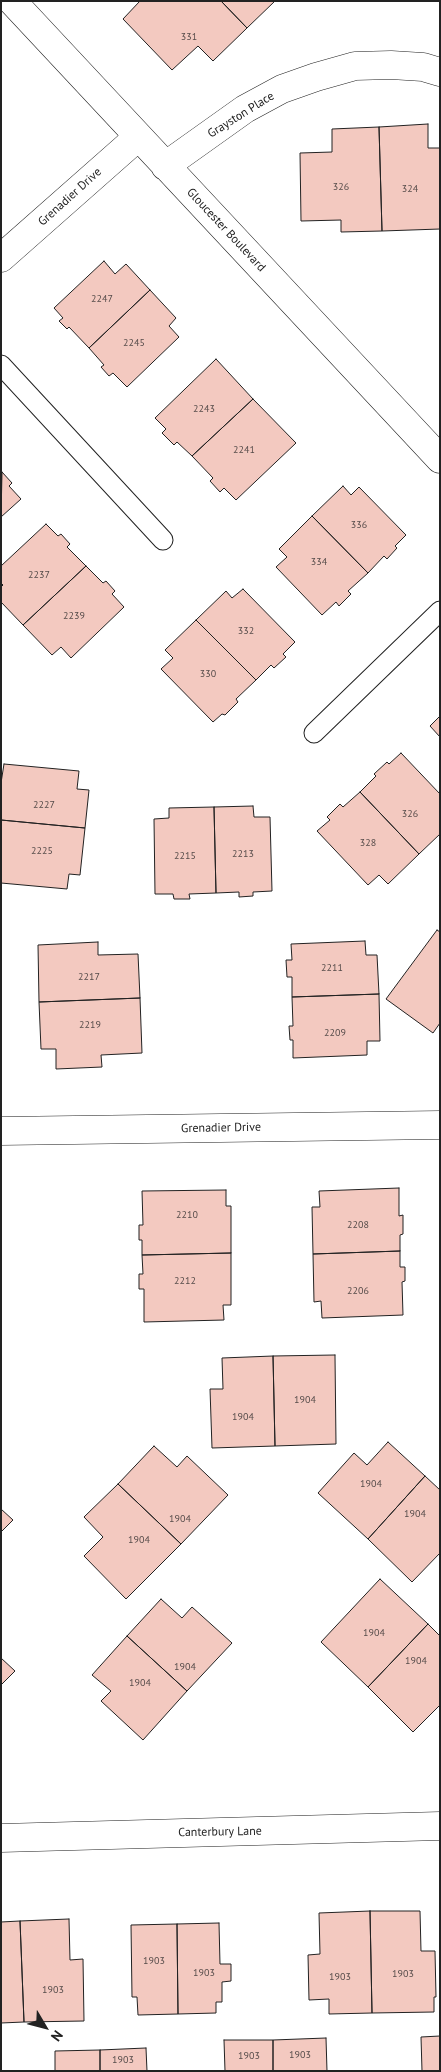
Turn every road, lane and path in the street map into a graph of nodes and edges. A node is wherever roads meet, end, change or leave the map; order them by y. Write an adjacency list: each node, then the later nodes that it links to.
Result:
1 (12, 1): 3 (street, Gloucester Boulevard)
2 (440, 72): 4 (street, Grayston Place)
3 (138, 136): 4 (street, Gloucester Boulevard); 5 (street, Grenadier Drive)
4 (165, 166): 7 (street, Gloucester Boulevard)
5 (1, 258)
6 (1, 365): 8 (lane)
7 (440, 459)
8 (163, 540)
9 (440, 611): 10 (lane)
10 (314, 733)
11 (440, 1125): 12 (street, Grenadier Drive)
12 (1, 1131)
13 (440, 1826): 14 (street, Canterbury Lane)
14 (1, 1838)

